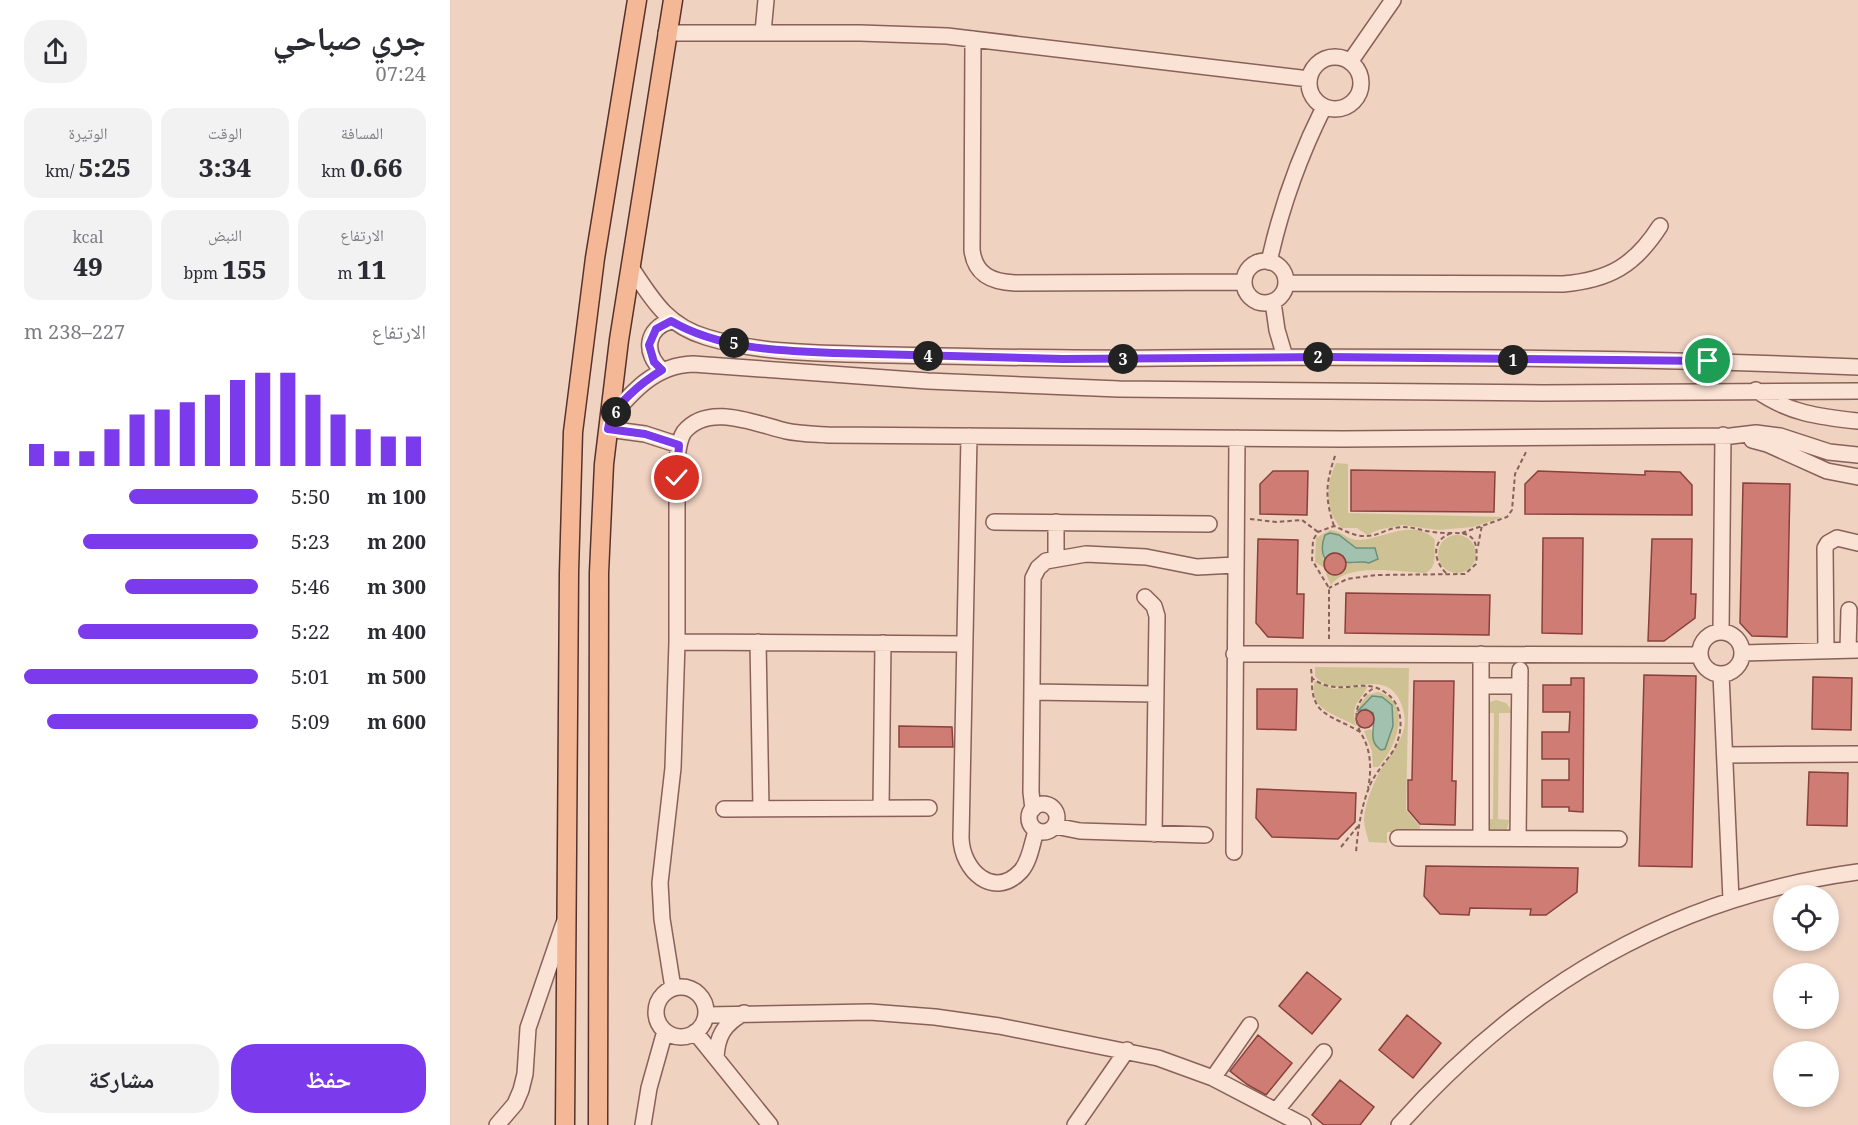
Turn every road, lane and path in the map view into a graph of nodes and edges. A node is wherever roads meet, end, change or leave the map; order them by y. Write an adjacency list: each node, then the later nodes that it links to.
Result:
1 (637, 0): 95 (main road)
2 (672, 0): 6 (main road)
3 (766, 0): 5 (street)
4 (1393, 0): 8 (street)
5 (763, 32): 6 (street); 7 (street)
6 (666, 33): 13 (main road)
7 (973, 39): 9 (street); 14 (street)
8 (1350, 62): 9 (street); 10 (street)
9 (1309, 79): 10 (street)
10 (1324, 107): 12 (street)
11 (1660, 226): 15 (street)
12 (1269, 262): 14 (street); 15 (street)
13 (630, 266): 17 (street); 24 (main road)
14 (1244, 282): 16 (street)
15 (1287, 283): 16 (street)
16 (1274, 302): 18 (street)
17 (671, 321): 18 (street); 20 (street)
18 (1285, 357): 19 (street)
19 (1858, 368)
20 (662, 370): 21 (street); 24 (street)
21 (1756, 390): 22 (street); 23 (street)
22 (1858, 391)
23 (1858, 421)
24 (609, 424): 30 (street); 109 (main road)
25 (1727, 435): 27 (street); 31 (street); 32 (street); 51 (street)
26 (969, 436): 28 (street); 30 (street); 55 (street)
27 (1533, 437): 29 (street); 37 (path)
28 (1237, 438): 29 (street); 33 (street)
29 (1343, 439): 38 (path)
30 (679, 445): 52 (street)
31 (1858, 455)
32 (1858, 477)
33 (1235, 520): 40 (path); 45 (street)
34 (994, 522): 35 (street)
35 (1056, 522): 36 (street); 44 (street)
36 (1209, 524)
37 (1482, 525): 41 (path); 43 (path)
38 (1334, 526): 39 (path); 40 (path)
39 (1458, 531): 41 (path); 46 (path)
40 (1318, 532): 47 (path)
41 (1462, 533): 43 (path)
42 (1858, 543): 49 (street)
43 (1478, 549): 46 (path)
44 (1056, 557): 45 (street); 70 (street)
45 (1235, 565): 59 (street)
46 (1447, 574): 47 (path)
47 (1329, 588): 61 (path)
48 (1145, 597): 71 (street)
49 (1827, 609): 50 (street); 57 (street)
50 (1853, 611): 56 (street)
51 (1721, 632): 58 (street); 63 (street)
52 (677, 642): 53 (street); 96 (street)
53 (758, 642): 54 (street); 79 (street)
54 (883, 643): 55 (street); 76 (street)
55 (964, 644): 83 (street)
56 (1853, 650): 57 (street)
57 (1826, 651): 58 (street)
58 (1742, 653): 65 (street)
59 (1234, 654): 60 (street); 91 (street)
60 (1309, 654): 61 (street); 66 (path)
61 (1329, 654): 62 (street)
62 (1481, 654): 63 (street); 67 (street)
63 (1700, 655): 65 (street)
64 (1520, 670): 68 (street)
65 (1721, 674): 74 (street)
66 (1312, 678): 69 (path); 72 (path)
67 (1481, 686): 68 (street); 87 (street)
68 (1520, 686): 88 (street)
69 (1375, 687): 72 (path); 75 (path)
70 (1032, 692): 71 (street); 80 (street)
71 (1156, 694): 84 (street)
72 (1360, 732): 75 (path)
73 (1858, 754): 74 (street)
74 (1725, 755): 94 (street)
75 (1366, 798): 82 (path)
76 (881, 808): 77 (street); 79 (street)
77 (929, 808)
78 (724, 809): 79 (street)
79 (761, 809)
80 (1033, 809): 81 (street); 83 (street)
81 (1055, 826): 83 (street); 84 (street)
82 (1358, 826): 90 (path); 92 (path)
83 (1036, 831)
84 (1154, 834): 85 (street)
85 (1205, 835)
86 (1398, 838): 87 (street)
87 (1481, 838): 88 (street)
88 (1518, 838): 89 (street)
89 (1619, 839)
90 (1341, 847)
91 (1234, 852)
92 (1356, 852)
93 (1858, 872): 94 (street)
94 (1731, 900): 114 (street)
95 (566, 914): 107 (street); 108 (main road)
96 (673, 988): 98 (street); 100 (street)
97 (744, 1013): 98 (street); 102 (street); 104 (street)
98 (706, 1015): 101 (street)
99 (1250, 1025): 105 (street)
100 (665, 1031): 101 (street); 110 (street)
101 (695, 1032): 104 (street)
102 (1127, 1050): 105 (street); 112 (street)
103 (1324, 1052): 106 (street)
104 (716, 1058): 111 (street)
105 (1213, 1078): 106 (street)
106 (1276, 1111): 113 (street)
107 (497, 1125)
108 (565, 1125)
109 (598, 1125)
110 (643, 1125)
111 (770, 1125)
112 (1075, 1125)
113 (1303, 1125)
114 (1400, 1125)

